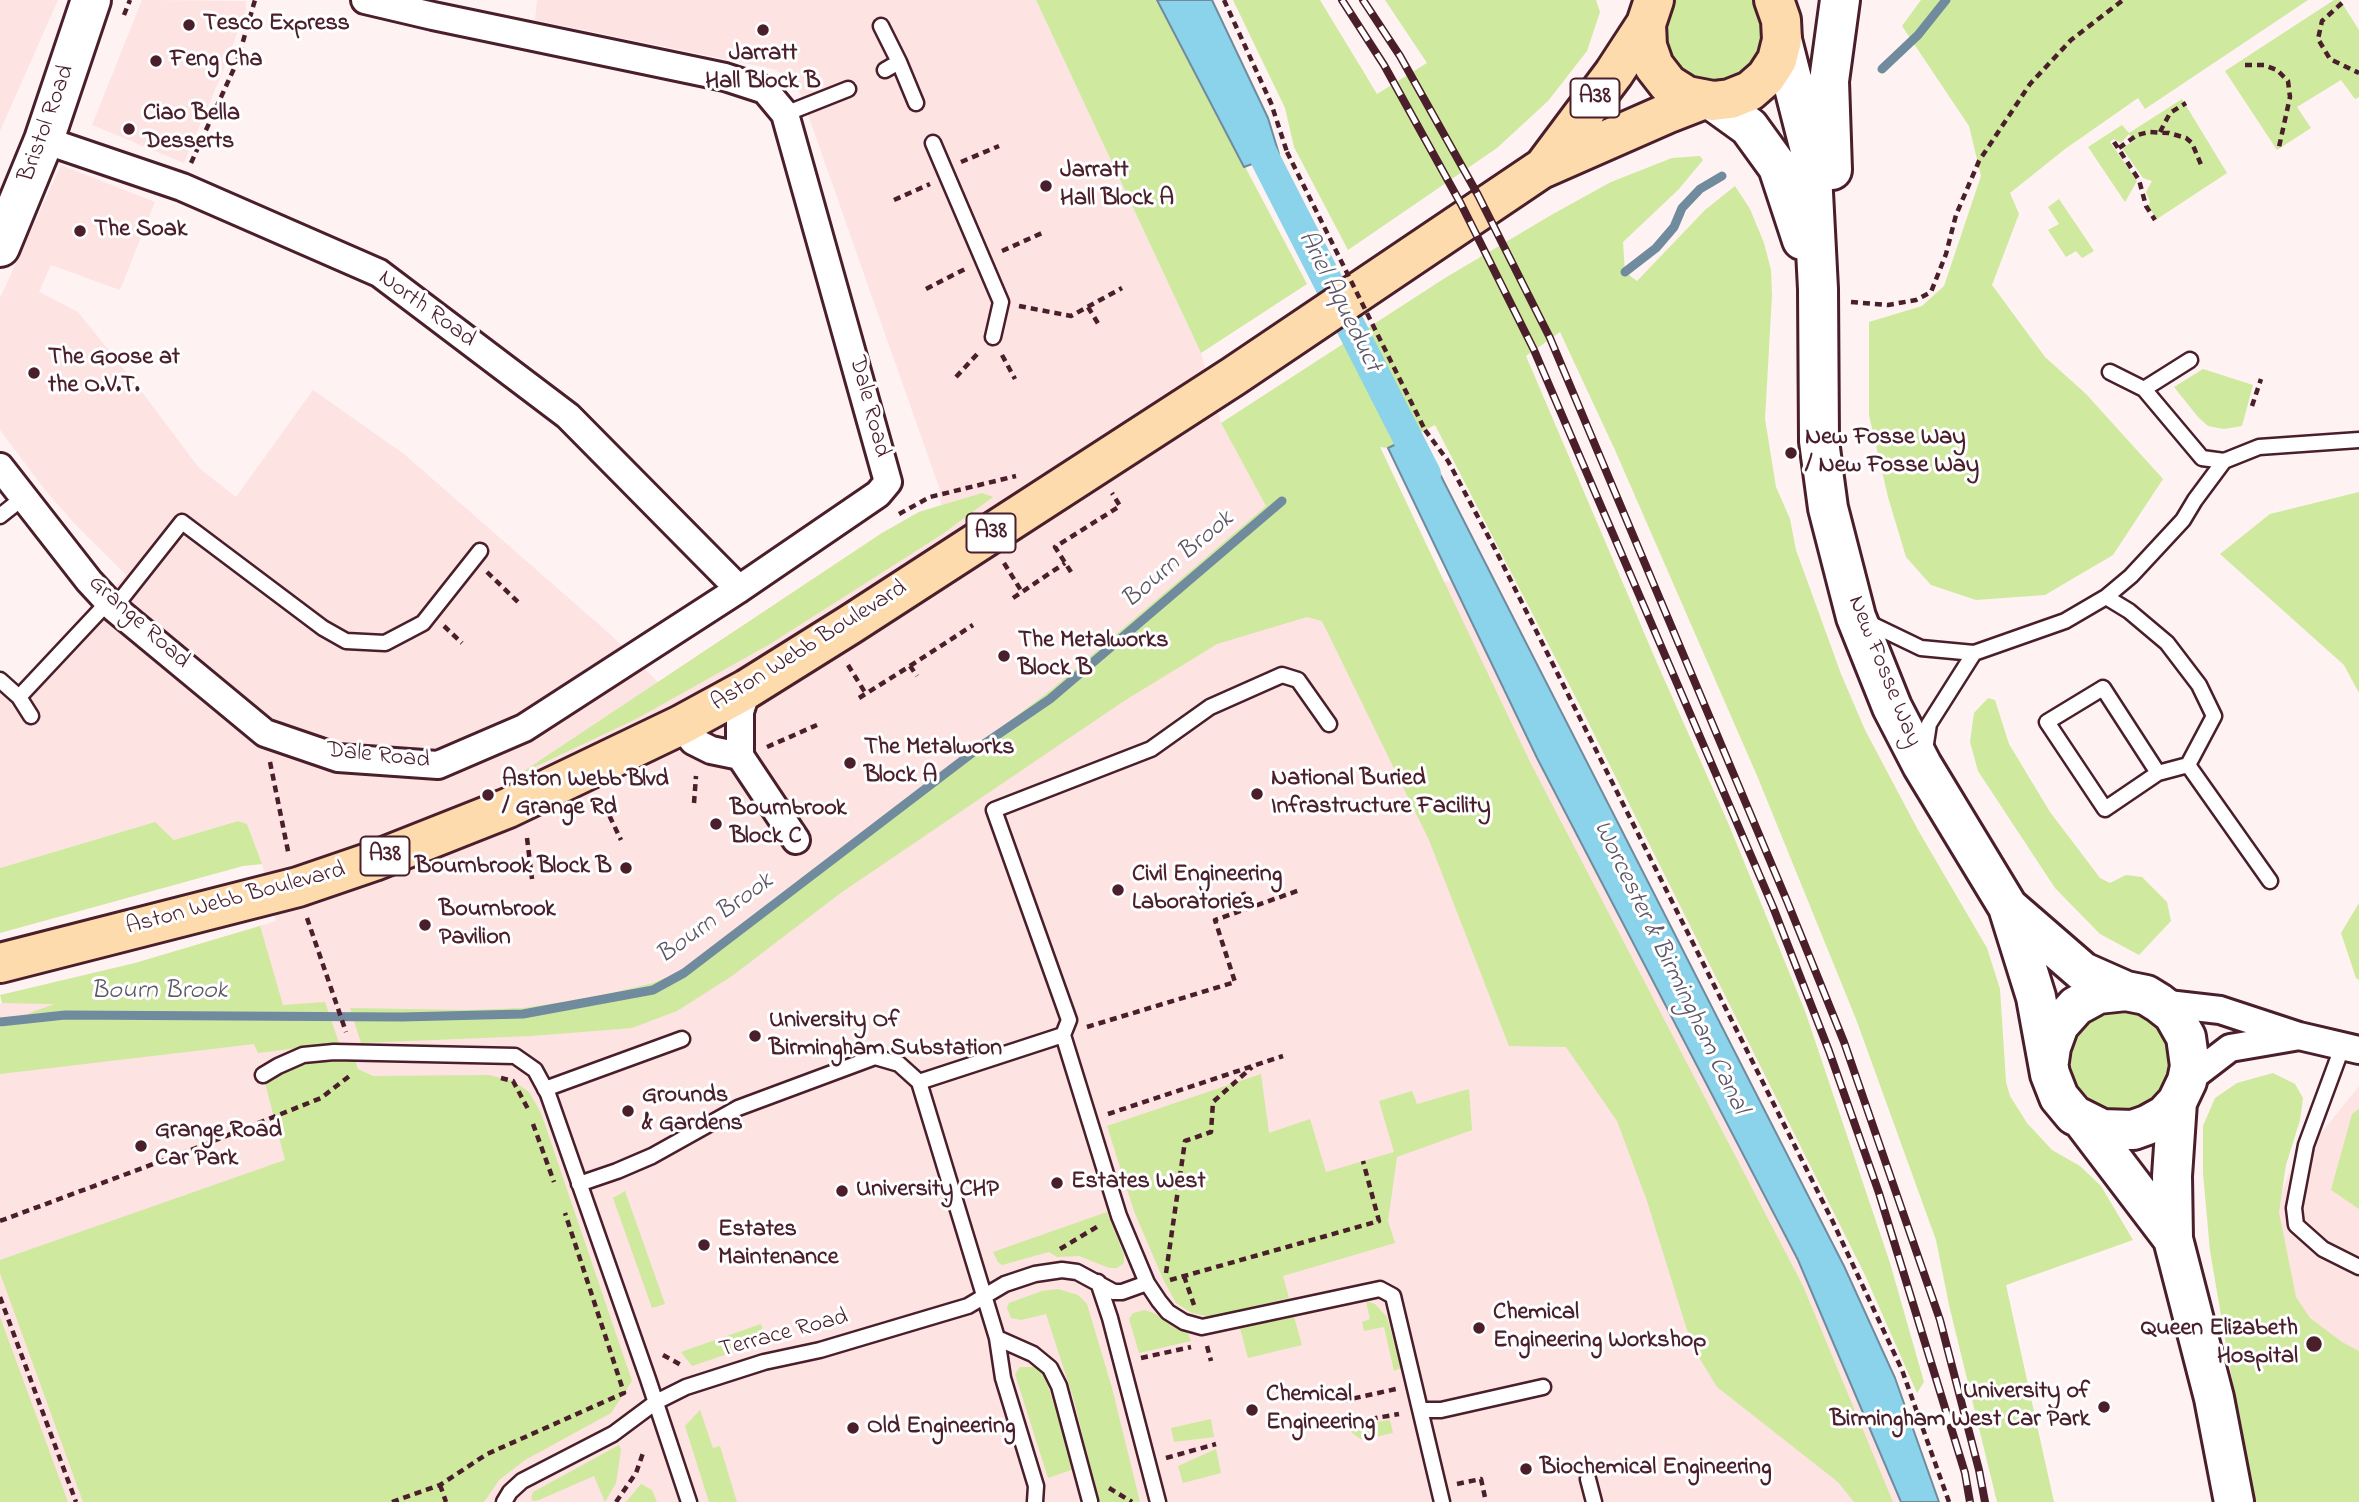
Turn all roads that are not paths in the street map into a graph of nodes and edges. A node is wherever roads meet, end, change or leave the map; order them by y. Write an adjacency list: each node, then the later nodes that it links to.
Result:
1 (91, 0): 14 (street, Bristol Road)
2 (365, 0): 4 (street, Dale Road)
3 (1840, 0): 18 (street, New Fosse Way)
4 (434, 8): 13 (street, Dale Road)
5 (1646, 11): 11 (highway, A38); 16 (highway, Aston Webb Boulevard / A38)
6 (1781, 15): 11 (highway, A38); 18 (street, New Fosse Way)
7 (881, 26): 8 (lane)
8 (899, 62): 9 (lane); 12 (lane)
9 (885, 70)
10 (848, 89): 13 (lane)
11 (1707, 101): 16 (highway, Aston Webb Boulevard / A38); 18 (street, New Fosse Way)
12 (915, 103)
13 (785, 114): 29 (street, Dale Road)
14 (44, 139): 17 (street, Bristol Road); 29 (street, North Road)
15 (933, 143): 19 (lane)
16 (1541, 169): 35 (highway, Aston Webb Boulevard / A38)
17 (0, 247)
18 (1832, 295): 32 (street, New Fosse Way)
19 (993, 337)
20 (2190, 360): 22 (lane)
21 (2110, 372): 22 (lane)
22 (2144, 389): 24 (lane)
23 (2359, 440): 24 (lane)
24 (2224, 461): 30 (lane)
25 (0, 467): 26 (street, Grange Road)
26 (24, 497): 27 (lane); 31 (street, Grange Road)
27 (0, 516)
28 (477, 555): 31 (lane)
29 (739, 589): 40 (street, Dale Road)
30 (2106, 597): 33 (lane); 43 (lane)
31 (111, 605): 36 (lane); 40 (street, Grange Road)
32 (1856, 617): 33 (lane); 42 (street, New Fosse Way)
33 (1974, 653): 42 (lane)
34 (0, 680): 36 (lane)
35 (747, 688): 39 (highway, Aston Webb Boulevard / A38); 41 (street)
36 (19, 697): 37 (lane)
37 (31, 716)
38 (1329, 724): 50 (lane)
39 (681, 725): 41 (street); 48 (highway, Aston Webb Boulevard / A38)
40 (265, 733)
41 (750, 752): 45 (street)
42 (1922, 765): 47 (street, New Fosse Way)
43 (2188, 765): 44 (lane); 46 (lane)
44 (2158, 773): 44 (lane)
45 (796, 840)
46 (2270, 881)
47 (2008, 907): 49 (street, New Fosse Way); 54 (street, New Fosse Way)
48 (0, 962)
49 (2143, 997): 51 (street); 54 (street); 58 (street, New Fosse Way)
50 (1063, 1035): 56 (lane); 64 (lane)
51 (2299, 1036): 53 (street); 58 (street)
52 (682, 1039): 57 (lane)
53 (2351, 1048): 62 (lane)
54 (2049, 1061): 59 (street, New Fosse Way)
55 (263, 1075): 57 (lane)
56 (919, 1082): 60 (lane); 65 (lane)
57 (545, 1089): 60 (lane)
58 (2182, 1091): 59 (street); 61 (street, New Fosse Way)
59 (2084, 1122): 61 (street, New Fosse Way)
60 (579, 1184): 68 (lane)
61 (2173, 1239): 78 (street, New Fosse Way)
62 (2359, 1267)
63 (1098, 1282): 64 (lane, Terrace Road); 65 (lane, Terrace Road); 75 (lane)
64 (1147, 1283): 69 (lane)
65 (984, 1298): 66 (lane); 68 (lane, Terrace Road)
66 (997, 1338): 71 (lane); 74 (lane)
67 (1543, 1387): 69 (lane)
68 (656, 1402): 72 (lane, Terrace Road); 73 (lane)
69 (1415, 1411): 76 (lane)
70 (1588, 1479): 77 (lane)
71 (1090, 1501)
72 (504, 1502)
73 (689, 1502)
74 (1035, 1502)
75 (1158, 1502)
76 (1442, 1502)
77 (1594, 1502)
78 (2234, 1502)

